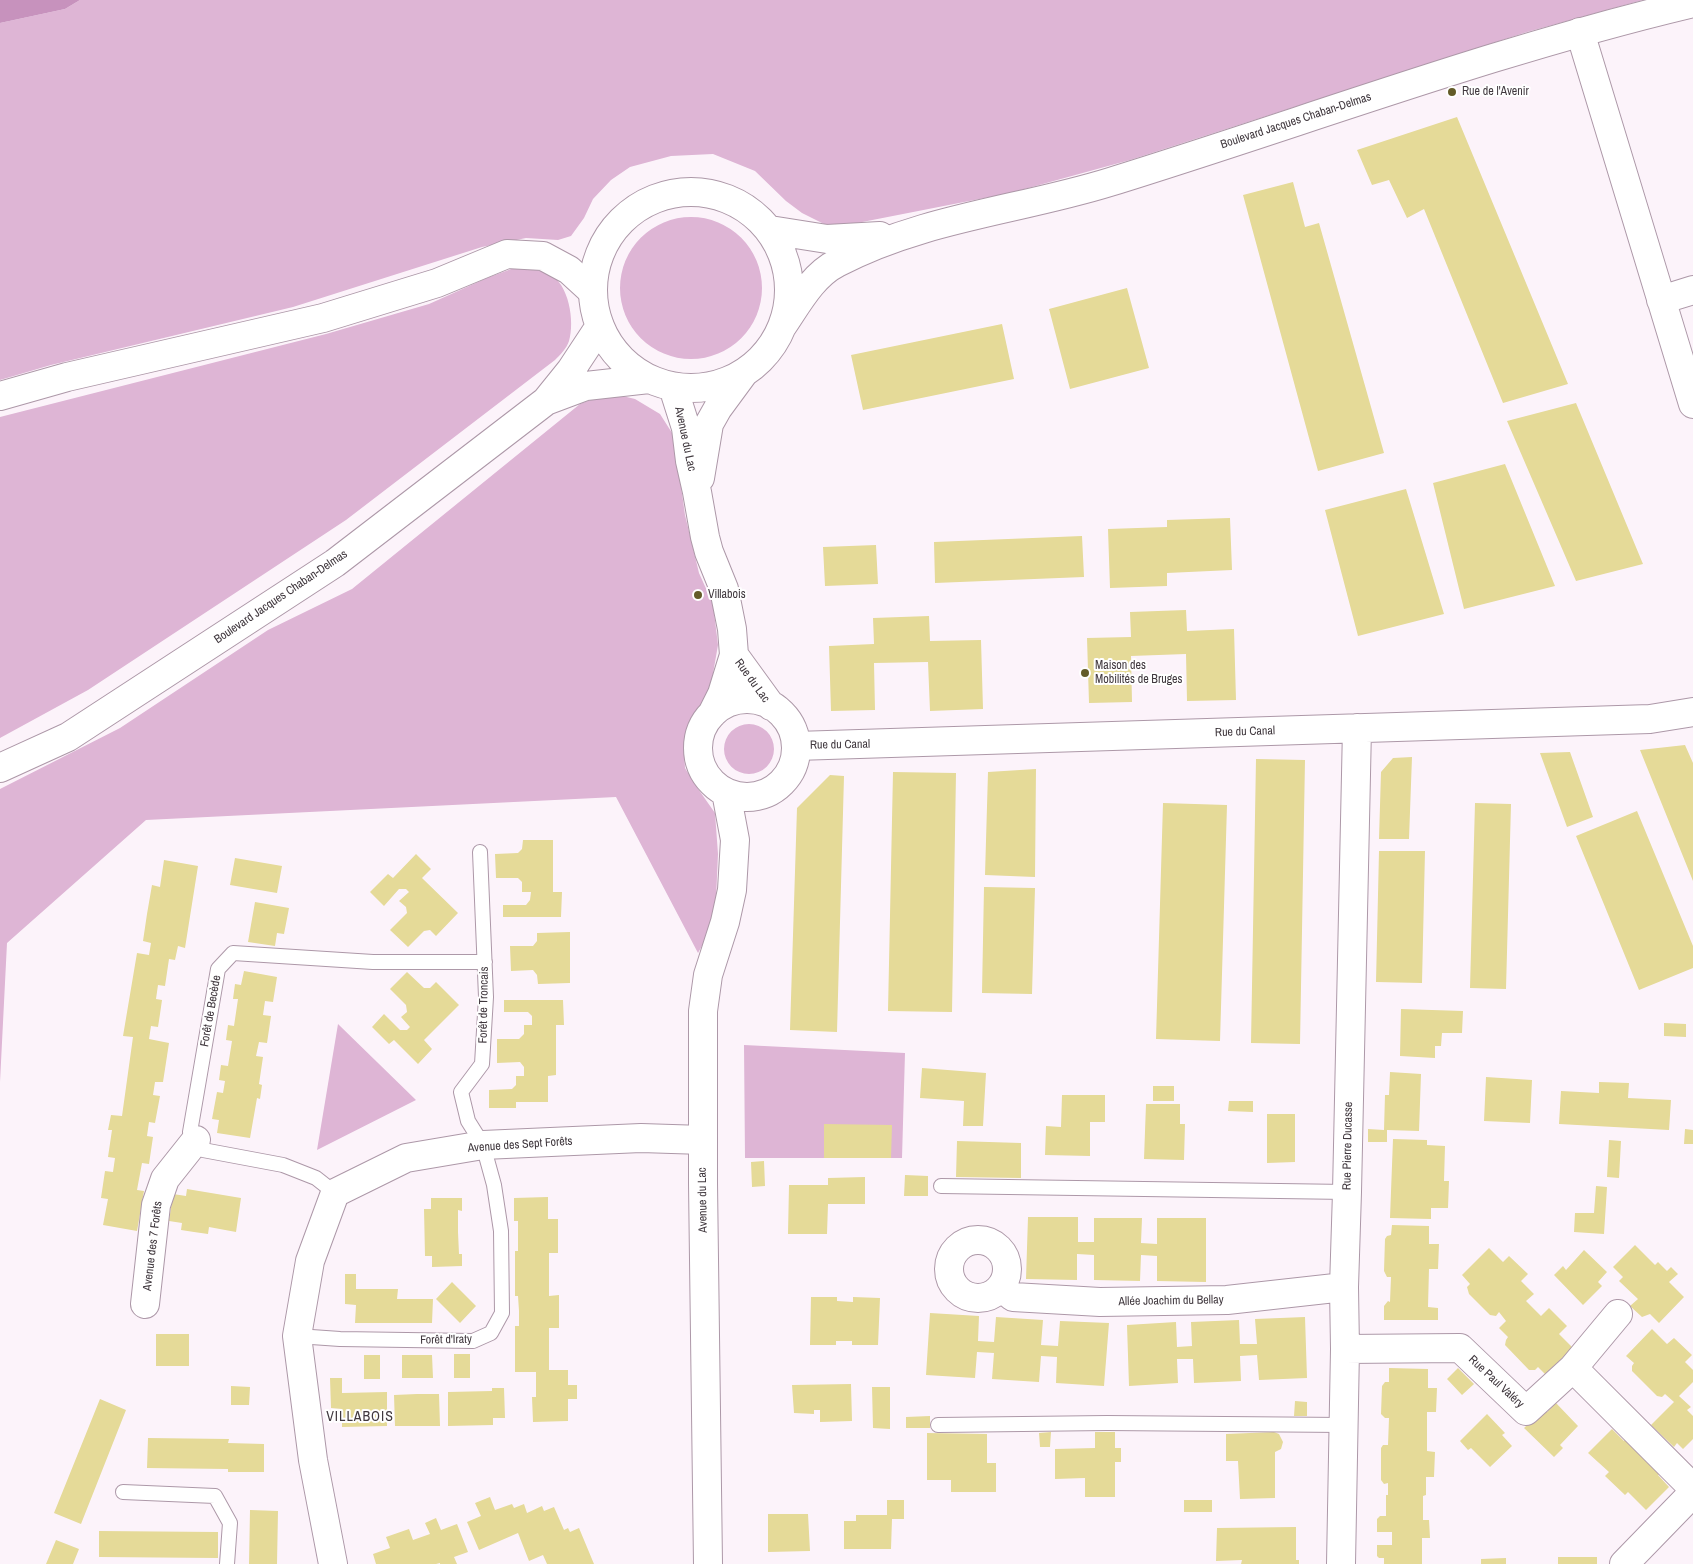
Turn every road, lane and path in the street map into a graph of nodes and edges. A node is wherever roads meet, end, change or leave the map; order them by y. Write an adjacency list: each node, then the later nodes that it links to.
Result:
1 (1693, 3): 2 (main road, Boulevard Jacques Chaban-Delmas)
2 (1580, 32): 4 (main road, Boulevard Jacques Chaban-Delmas); 7 (main road)
3 (770, 230): 4 (main road, Boulevard Jacques Chaban-Delmas); 6 (main road); 8 (main road)
4 (898, 236): 8 (main road, Boulevard Jacques Chaban-Delmas)
5 (1693, 290): 7 (main road)
6 (593, 292): 9 (main road); 12 (main road)
7 (1661, 300): 14 (main road)
8 (783, 325): 10 (main road)
9 (600, 326): 11 (main road); 13 (main road, Boulevard Jacques Chaban-Delmas)
10 (743, 374): 11 (main road, Boulevard Jacques Chaban-Delmas); 15 (main road, Avenue du Lac)
11 (661, 383): 13 (main road, Boulevard Jacques Chaban-Delmas); 15 (main road, Avenue du Lac)
12 (0, 396)
13 (546, 401): 22 (main road, Boulevard Jacques Chaban-Delmas)
14 (1693, 404)
15 (697, 492): 16 (main road, Avenue du Lac)
16 (734, 655): 17 (main road, Rue du Lac); 19 (main road, Avenue du Lac)
17 (771, 706): 19 (main road); 21 (main road)
18 (1693, 712): 20 (main road, Rue du Canal)
19 (712, 714): 23 (main road)
20 (1357, 728): 21 (main road, Rue du Canal); 32 (main road, Rue Pierre Ducasse)
21 (796, 746): 24 (main road)
22 (0, 768)
23 (726, 792): 24 (main road); 25 (main road, Avenue du Lac)
24 (768, 792): 25 (main road)
25 (735, 840): 29 (main road, Avenue du Lac)
26 (480, 852): 27 (lane, Forêt de Troncais)
27 (485, 962): 28 (lane, Forêt de Becède); 30 (lane, Forêt de Troncais)
28 (196, 1140): 33 (lane); 36 (main road, Avenue des 7 Forêts)
29 (703, 1140): 30 (main road, Avenue des Sept Forêts); 48 (main road, Avenue du Lac)
30 (483, 1145): 33 (main road, Avenue des Sept Forêts); 38 (lane, Forêt d'Iraty)
31 (941, 1186): 32 (lane)
32 (1347, 1192): 35 (main road, Rue Pierre Ducasse)
33 (335, 1193): 38 (main road)
34 (1000, 1287): 35 (main road, Allée Joachim du Bellay)
35 (1344, 1287): 39 (main road, Rue Pierre Ducasse)
36 (145, 1304)
37 (1618, 1314): 40 (main road, Rue Paul Valéry)
38 (297, 1336): 47 (main road)
39 (1345, 1349): 40 (main road, Rue Paul Valéry); 42 (main road, Rue Pierre Ducasse)
40 (1573, 1368): 43 (main road)
41 (938, 1425): 42 (lane)
42 (1343, 1425): 49 (main road, Rue Pierre Ducasse)
43 (1693, 1488)
44 (123, 1492): 46 (lane)
45 (1693, 1493): 50 (main road)
46 (227, 1564)
47 (333, 1564)
48 (708, 1564)
49 (1341, 1564)
50 (1624, 1564)

